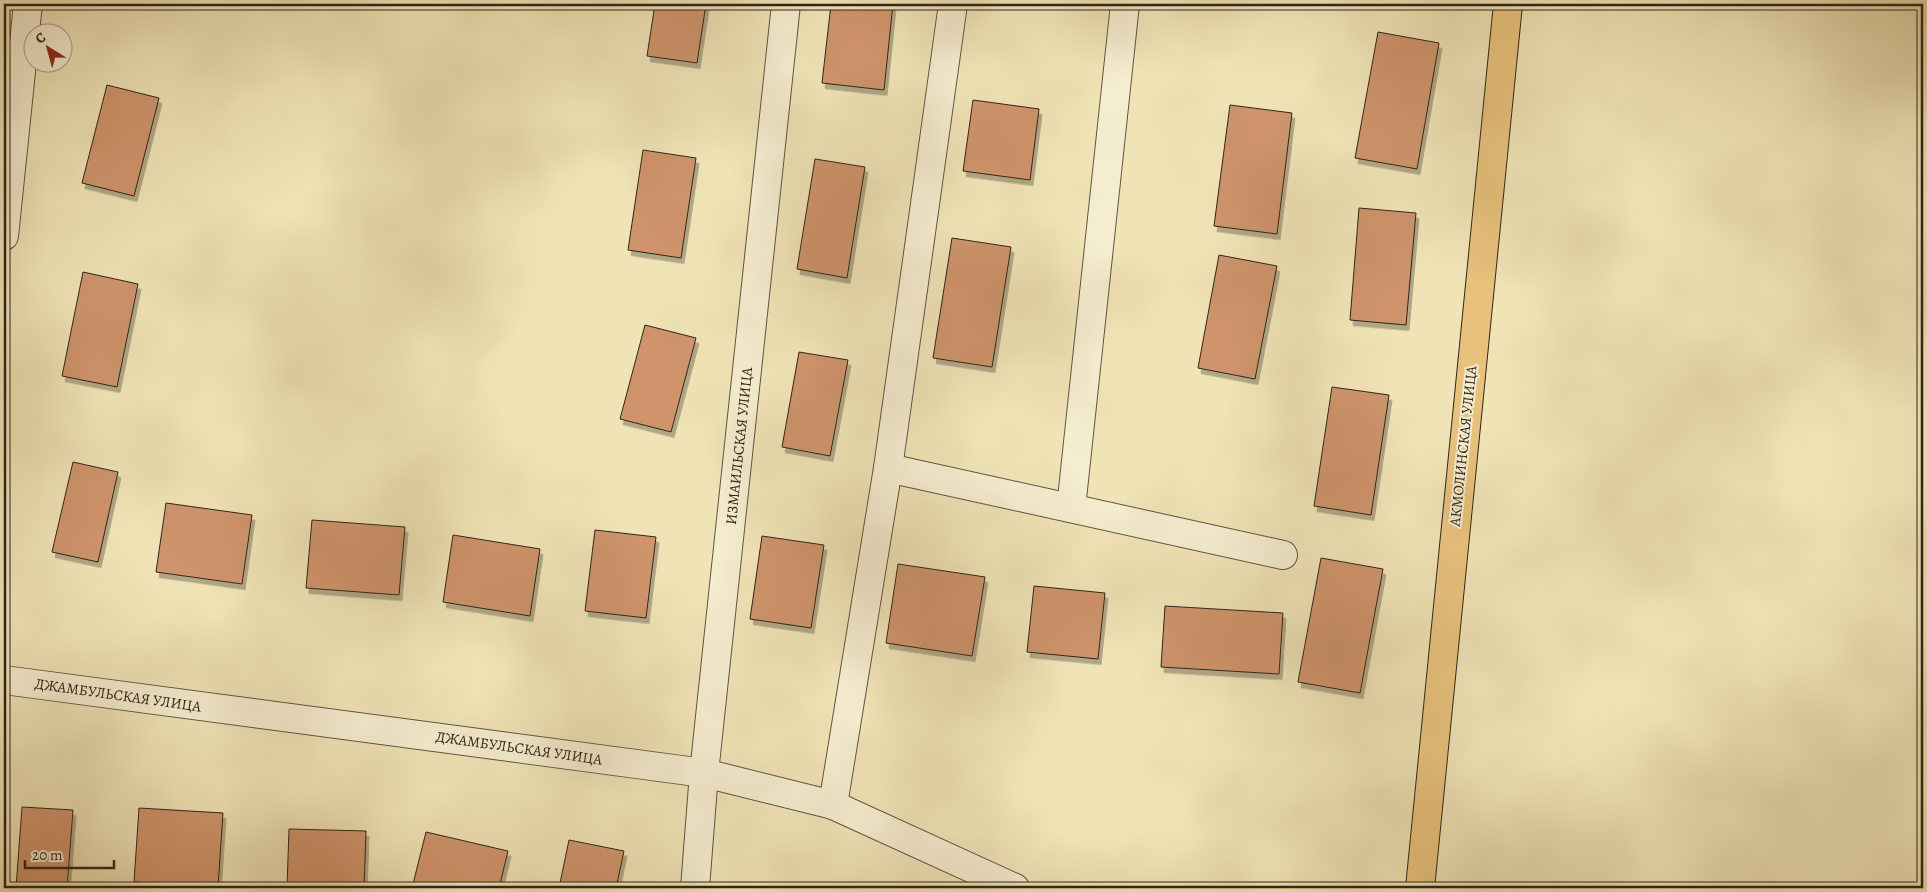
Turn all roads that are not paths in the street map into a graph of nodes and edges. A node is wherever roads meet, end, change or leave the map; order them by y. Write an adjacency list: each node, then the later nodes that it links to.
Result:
1 (28, 4): 6 (street)
2 (786, 4): 11 (street, ИЗМАИЛЬСКАЯ УЛИЦА)
3 (953, 4): 7 (street)
4 (1124, 4): 8 (street)
5 (1508, 4): 15 (main road, АКМОЛИНСКАЯ УЛИЦА)
6 (4, 236)
7 (888, 468): 8 (street); 12 (street)
8 (1071, 508): 9 (street)
9 (1283, 555)
10 (4, 680): 11 (street, ДЖАМБУЛЬСКАЯ УЛИЦА)
11 (704, 773): 12 (street, ДЖАМБУЛЬСКАЯ УЛИЦА); 13 (street, ИЗМАИЛЬСКАЯ УЛИЦА)
12 (833, 805): 14 (street, ДЖАМБУЛЬСКАЯ УЛИЦА)
13 (695, 888)
14 (1015, 888)
15 (1420, 888)

